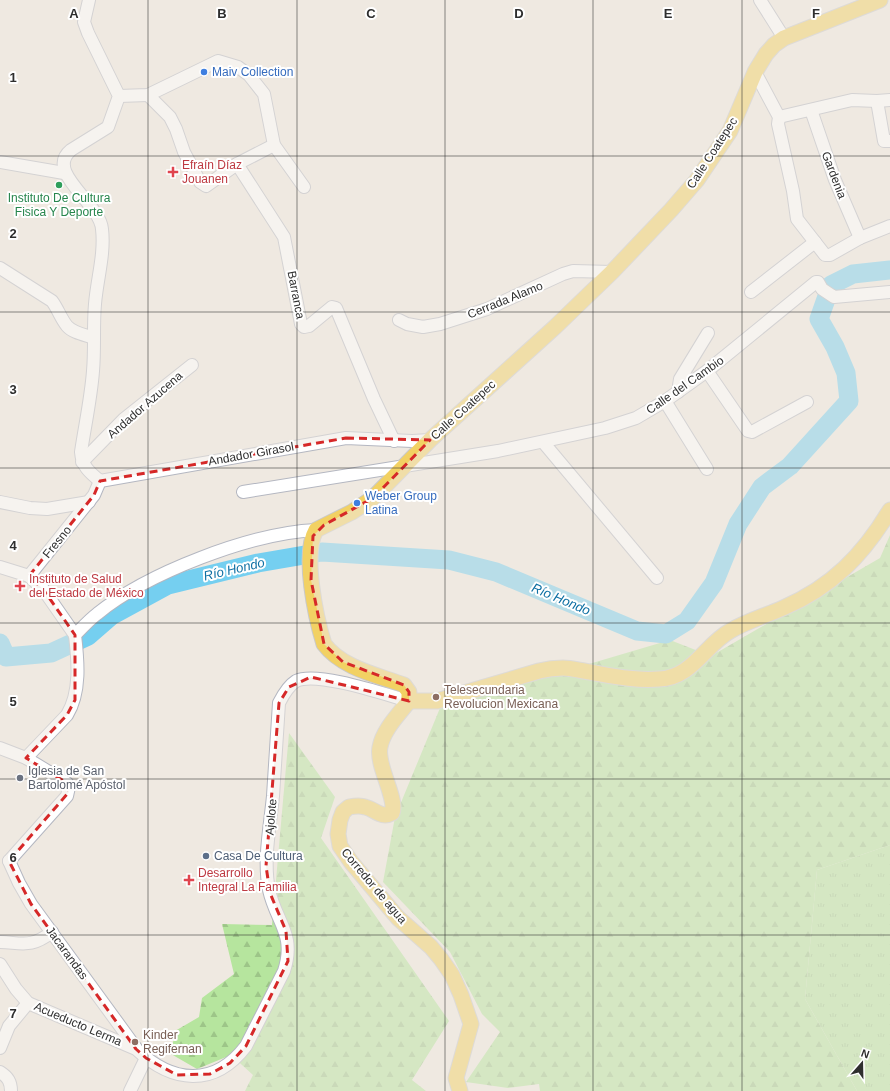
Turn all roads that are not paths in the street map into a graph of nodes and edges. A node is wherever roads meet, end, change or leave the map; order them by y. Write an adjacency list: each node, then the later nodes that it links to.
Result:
1 (89, 0): 7 (street)
2 (760, 0): 4 (street)
3 (880, 0): 4 (main road, Calle Coatepec)
4 (784, 38): 5 (main road, Calle Coatepec)
5 (755, 72): 11 (street); 22 (main road, Calle Coatepec)
6 (148, 94): 7 (street); 13 (street); 15 (street)
7 (119, 96): 16 (street)
8 (890, 100): 9 (street)
9 (877, 101): 10 (street); 12 (street)
10 (811, 110): 11 (street); 19 (street, Gardenia)
11 (778, 117): 20 (street)
12 (890, 140)
13 (274, 145): 15 (street); 17 (street)
14 (0, 162): 16 (street)
15 (238, 164): 34 (street, Barranca)
16 (64, 173): 27 (street)
17 (304, 188)
18 (890, 226): 19 (street)
19 (860, 238): 20 (street)
20 (815, 242): 23 (street)
21 (0, 268): 27 (street)
22 (612, 272): 25 (street, Cerrada Alamo); 33 (main road, Calle Coatepec)
23 (751, 292)
24 (890, 292): 29 (street, Calle del Cambio)
25 (399, 320)
26 (708, 334): 30 (street)
27 (94, 338): 36 (street)
28 (192, 364): 36 (street, Andador Azucena)
29 (707, 371): 30 (street, Calle del Cambio); 32 (street)
30 (678, 392): 31 (street, Calle del Cambio)
31 (665, 401): 35 (street, Calle del Cambio); 38 (street)
32 (807, 402)
33 (430, 440): 34 (street, Andador Girasol); 37 (main road, Calle Coatepec)
34 (394, 441): 39 (street, Andador Girasol)
35 (543, 442): 37 (street, Calle del Cambio); 47 (street)
36 (82, 462): 39 (street)
37 (406, 466): 40 (street, Calle del Cambio); 44 (main road, Calle Coatepec)
38 (707, 469)
39 (100, 481): 42 (street, Fresno)
40 (243, 492)
41 (0, 502): 42 (street)
42 (89, 502): 46 (street, Fresno)
43 (890, 510): 49 (main road)
44 (313, 537): 48 (street, Calle Coatepec); 49 (main road)
45 (0, 567): 46 (street)
46 (29, 576): 48 (street)
47 (657, 578)
48 (75, 638): 51 (street)
49 (409, 701): 60 (street, Ajolote); 64 (main road, Corredor de agua)
50 (0, 748): 51 (street)
51 (26, 758): 52 (street)
52 (5, 860): 53 (street, Jacarandas)
53 (52, 932): 54 (street); 58 (street, Jacarandas)
54 (0, 942)
55 (0, 964): 56 (street, Acueducto Lerma)
56 (28, 1003): 57 (street); 58 (street, Acueducto Lerma)
57 (0, 1048)
58 (136, 1049): 59 (street, Acueducto Lerma)
59 (146, 1058): 60 (street, Acueducto Lerma); 63 (street)
60 (168, 1071)
61 (0, 1072): 62 (street)
62 (11, 1091)
63 (130, 1091)
64 (460, 1091)

